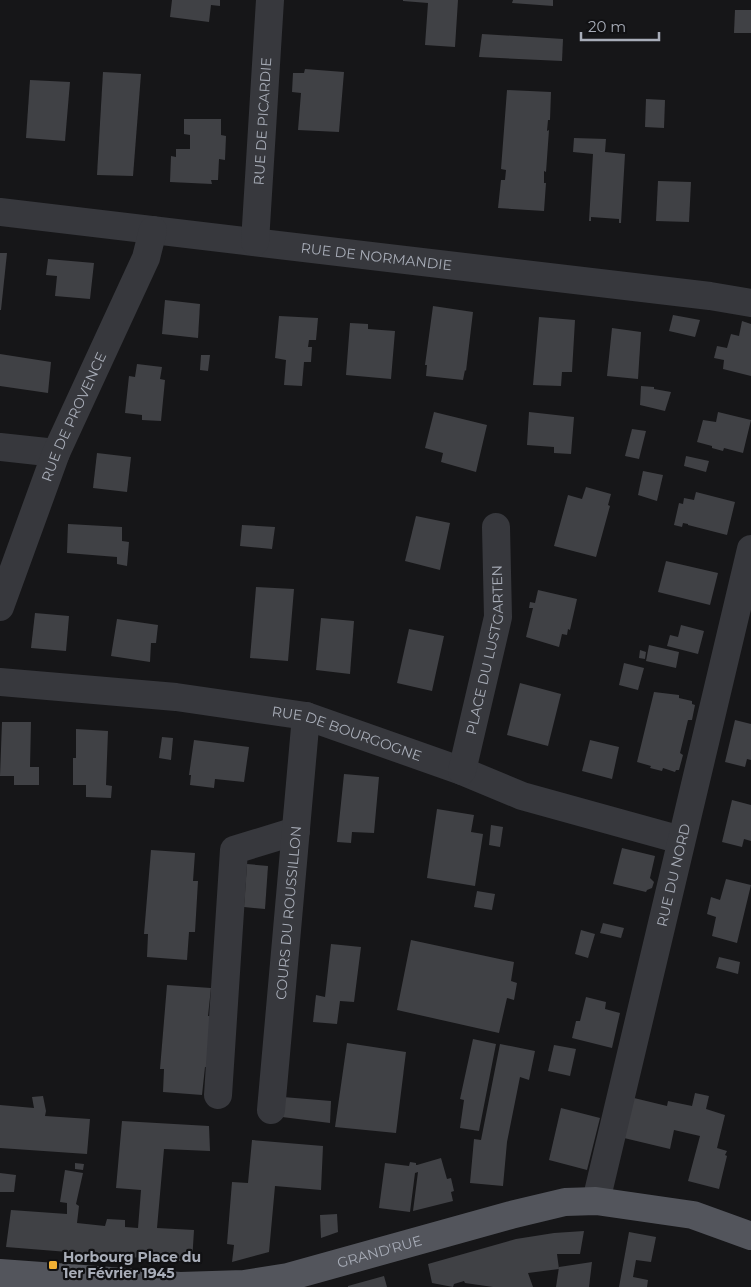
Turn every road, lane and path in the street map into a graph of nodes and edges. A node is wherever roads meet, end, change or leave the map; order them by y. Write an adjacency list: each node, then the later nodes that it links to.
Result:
1 (270, 0): 4 (street, RUE DE PICARDIE)
2 (0, 212): 3 (street, RUE DE NORMANDIE)
3 (153, 230): 4 (street, RUE DE NORMANDIE); 7 (street, RUE DE PROVENCE)
4 (255, 242): 5 (street, RUE DE NORMANDIE)
5 (751, 303)
6 (0, 447): 7 (street)
7 (56, 453): 10 (street, RUE DE PROVENCE)
8 (496, 527): 13 (street, PLACE DU LUSTGARTEN)
9 (751, 549): 15 (street, RUE DU NORD)
10 (0, 607)
11 (0, 682): 12 (street, RUE DE BOURGOGNE)
12 (306, 716): 13 (street, RUE DE BOURGOGNE); 14 (street, COURS DU ROUSSILLON)
13 (462, 771): 15 (street, RUE DE BOURGOGNE)
14 (296, 831): 16 (street); 17 (street, COURS DU ROUSSILLON)
15 (682, 840): 18 (street, RUE DU NORD)
16 (218, 1095)
17 (271, 1110)
18 (596, 1201): 19 (main road, GRAND'RUE); 21 (main road, GRAND'RUE)
19 (751, 1236)
20 (1, 1278): 21 (main road, GRAND'RUE)
21 (288, 1282)

